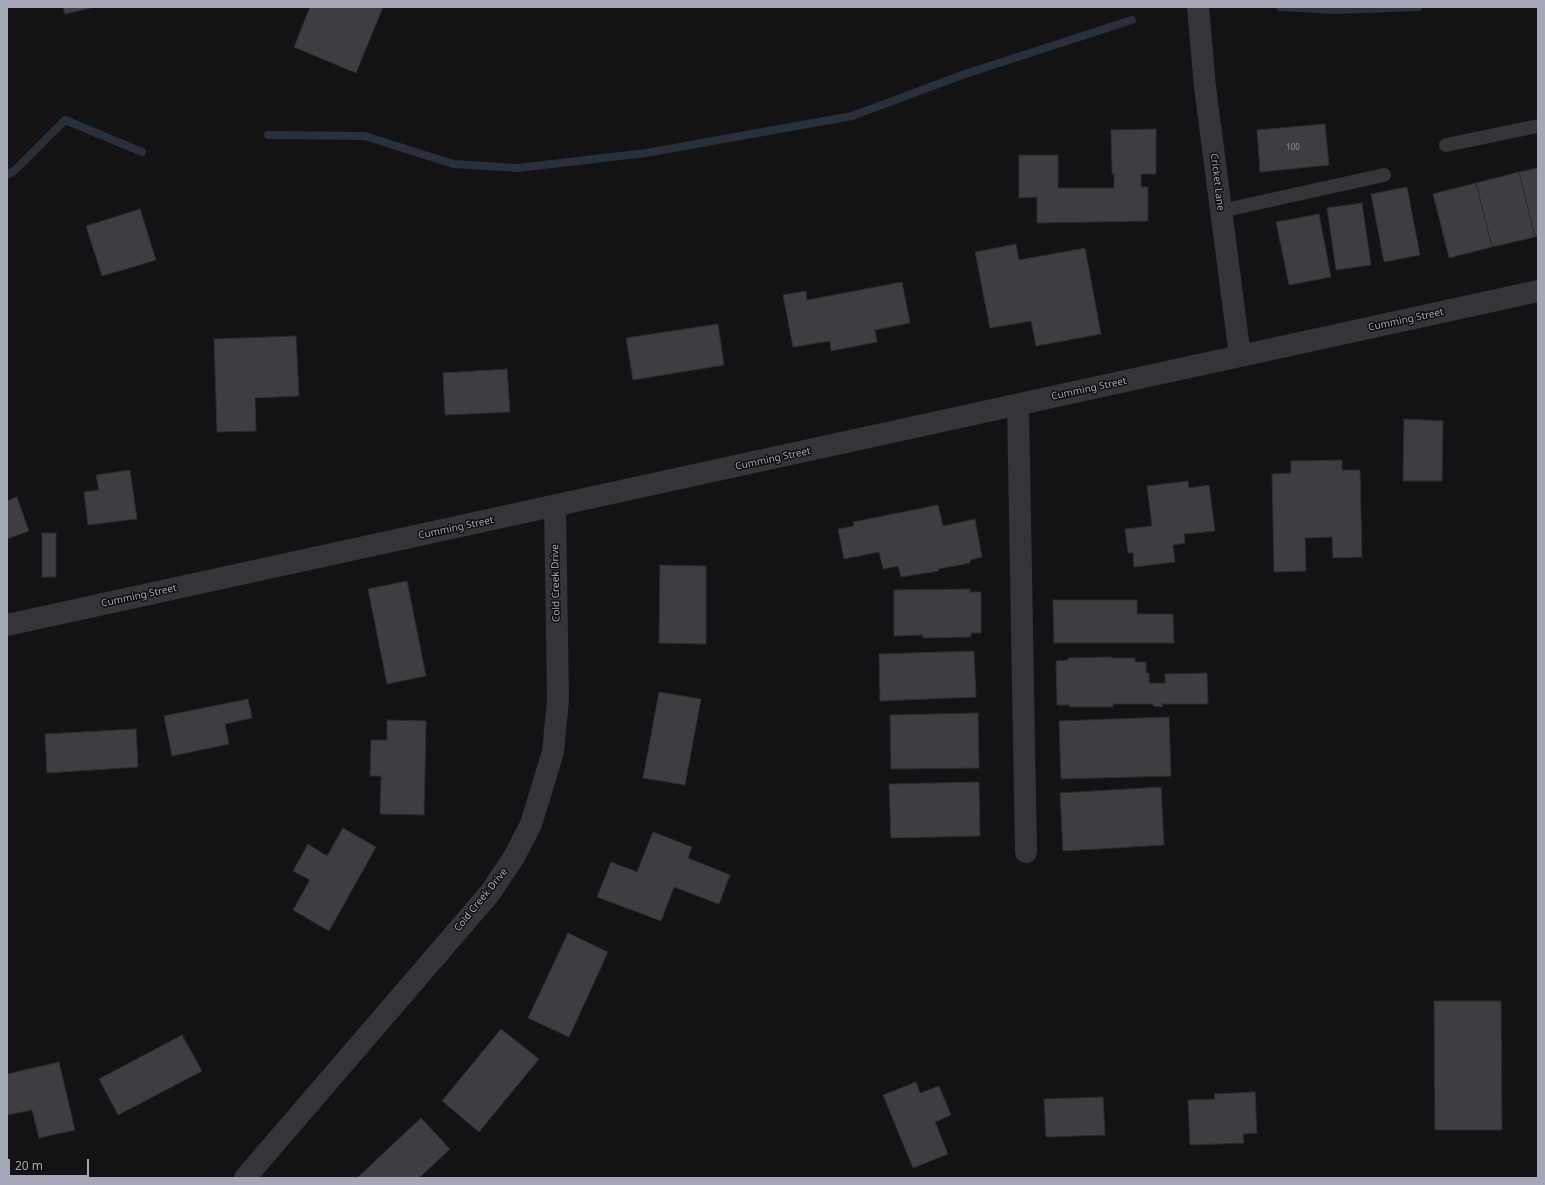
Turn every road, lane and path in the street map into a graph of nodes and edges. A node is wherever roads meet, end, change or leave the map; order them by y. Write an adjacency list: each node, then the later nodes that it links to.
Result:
1 (1198, 7): 5 (street, Cricket Lane)
2 (1538, 126): 3 (lane)
3 (1446, 145)
4 (1384, 175): 5 (lane)
5 (1221, 211): 7 (street, Cricket Lane)
6 (1538, 291): 7 (street, Cumming Street)
7 (1240, 356): 8 (street, Cumming Street)
8 (1018, 405): 9 (street, Cumming Street); 11 (street)
9 (555, 506): 10 (street, Cumming Street); 12 (street, Cold Creek Drive)
10 (7, 625)
11 (1026, 852)
12 (245, 1178)

